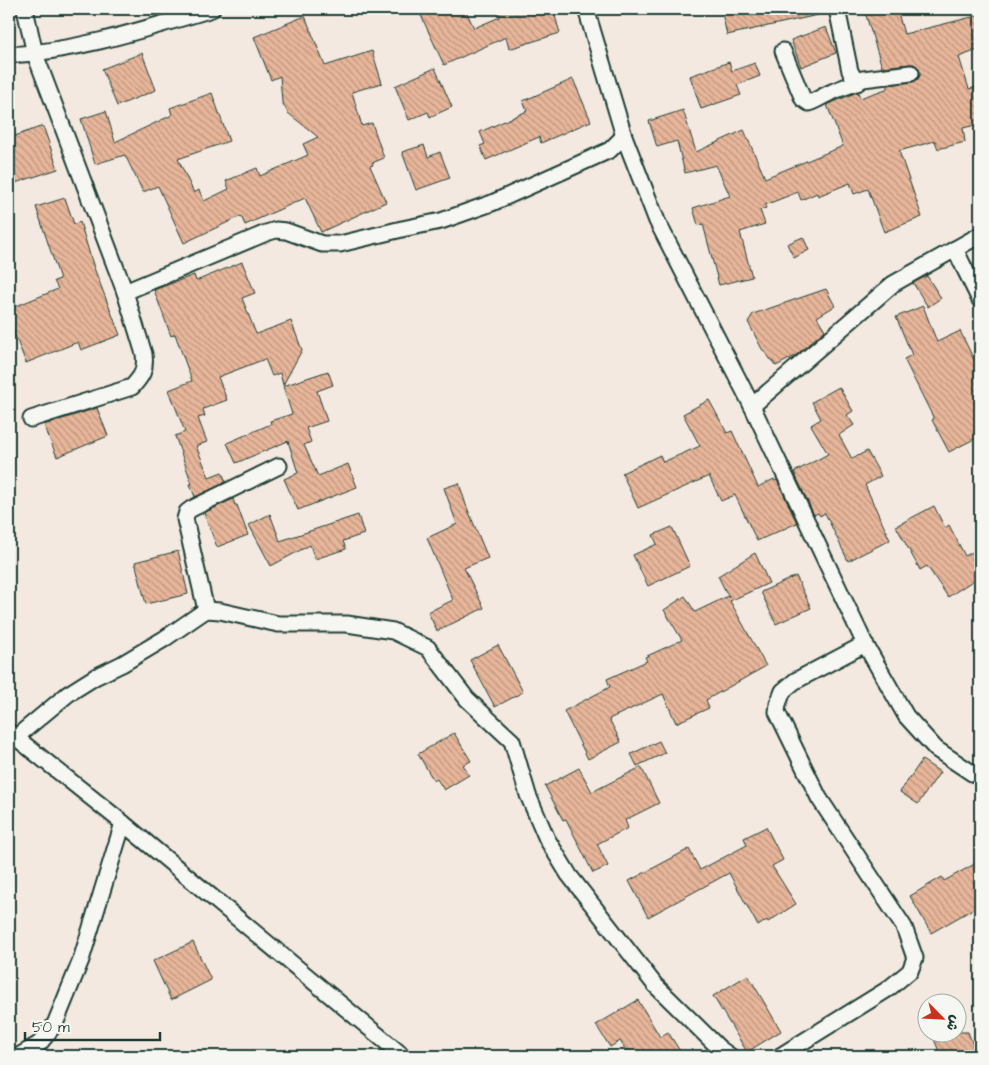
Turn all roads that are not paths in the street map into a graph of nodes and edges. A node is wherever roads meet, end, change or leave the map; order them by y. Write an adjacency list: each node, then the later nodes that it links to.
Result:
1 (25, 9): 6 (street)
2 (212, 9): 6 (street)
3 (586, 9): 10 (street)
4 (837, 9): 9 (street)
5 (783, 51): 9 (street)
6 (35, 54): 7 (street); 13 (street)
7 (9, 55)
8 (911, 73): 9 (street)
9 (857, 83)
10 (624, 136): 13 (street); 15 (street)
11 (980, 235): 12 (street)
12 (955, 249): 14 (street); 15 (street)
13 (125, 292): 16 (street)
14 (980, 300)
15 (752, 406): 19 (street)
16 (31, 419)
17 (279, 466): 18 (street)
18 (206, 610): 20 (street); 25 (street)
19 (865, 644): 21 (street); 26 (street)
20 (12, 735): 22 (street)
21 (980, 776)
22 (123, 823): 23 (street); 24 (street)
23 (19, 1056)
24 (403, 1056)
25 (730, 1056)
26 (780, 1056)

